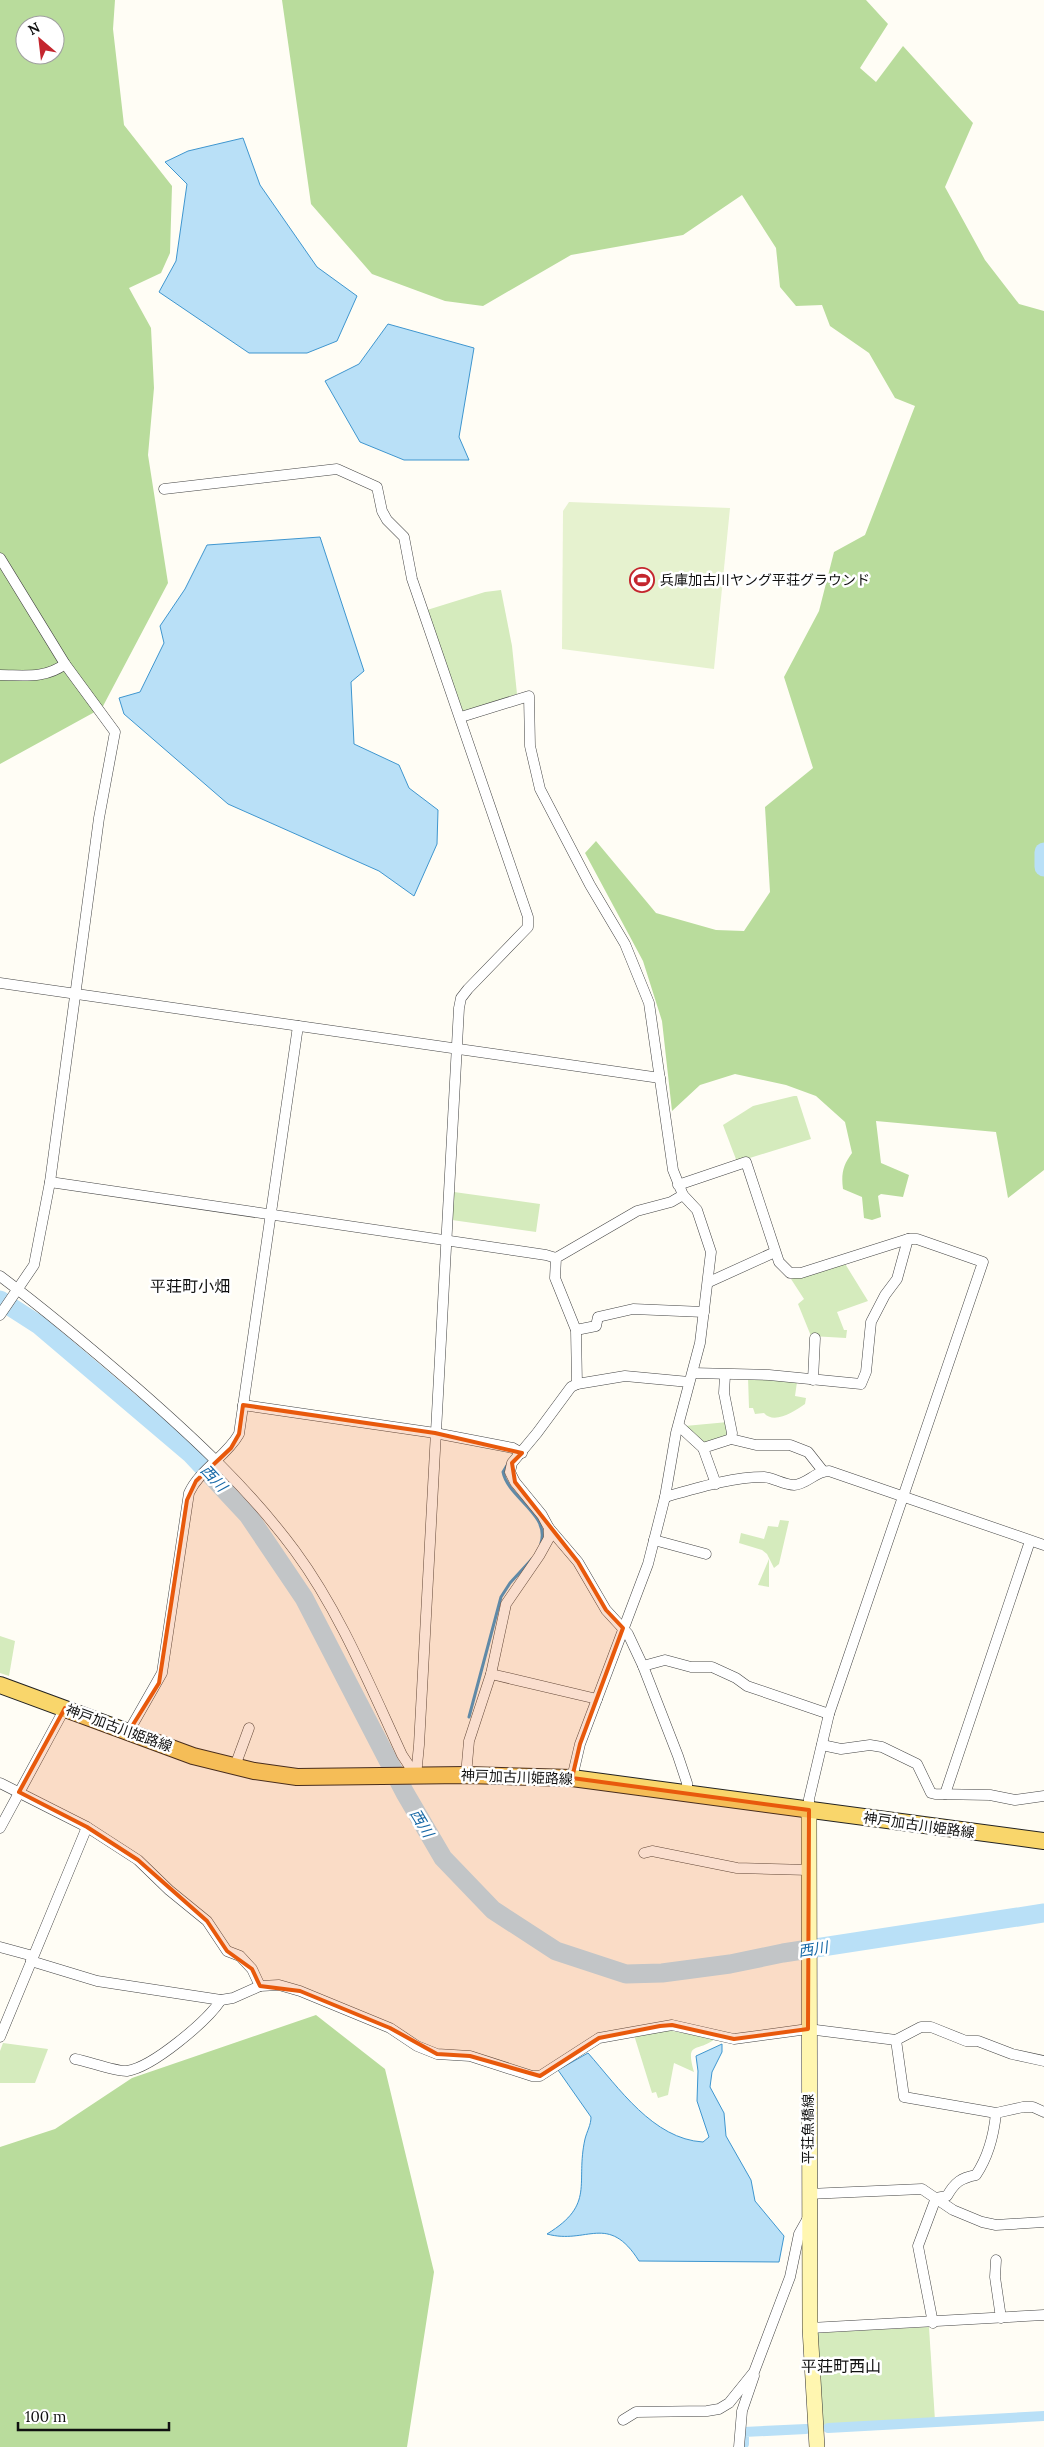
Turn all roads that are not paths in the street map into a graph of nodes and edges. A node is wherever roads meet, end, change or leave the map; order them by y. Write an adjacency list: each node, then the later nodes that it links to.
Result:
1 (164, 489): 5 (street)
2 (0, 558): 3 (street)
3 (65, 664): 4 (street); 7 (street)
4 (0, 675)
5 (461, 717): 9 (street); 10 (street)
6 (0, 983): 7 (street)
7 (75, 995): 8 (street); 11 (street)
8 (298, 1026): 9 (street); 14 (street)
9 (457, 1049): 10 (street); 16 (street)
10 (660, 1078): 12 (street)
11 (50, 1182): 14 (street); 21 (street)
12 (678, 1185): 13 (street); 17 (street)
13 (683, 1195): 18 (street); 20 (street)
14 (271, 1214): 16 (street); 30 (street)
15 (908, 1239): 17 (street); 28 (street); 39 (street)
16 (446, 1241): 18 (street); 32 (street)
17 (775, 1252): 20 (street)
18 (556, 1258): 24 (street)
19 (0, 1276): 21 (street)
20 (708, 1282): 22 (street)
21 (18, 1290): 23 (street); 36 (street)
22 (704, 1312): 24 (street); 27 (street)
23 (0, 1314)
24 (576, 1330): 29 (street)
25 (815, 1338): 28 (street)
26 (725, 1375): 27 (street); 28 (street); 33 (street)
27 (691, 1378): 29 (street); 31 (street)
28 (813, 1380)
29 (577, 1384): 35 (street)
30 (243, 1405): 32 (street); 36 (street)
31 (679, 1426): 34 (street); 40 (street)
32 (436, 1433): 35 (street); 58 (street)
33 (731, 1439): 34 (street); 37 (street)
34 (703, 1448): 38 (street)
35 (522, 1453): 41 (street)
36 (218, 1460): 54 (street); 58 (street)
37 (823, 1471): 38 (street); 39 (street)
38 (716, 1484): 40 (street)
39 (904, 1496): 43 (street); 52 (street)
40 (665, 1497): 42 (street)
41 (549, 1528): 46 (street); 48 (street)
42 (654, 1540): 45 (street); 46 (street)
43 (1030, 1540): 44 (street); 63 (street)
44 (1044, 1545)
45 (706, 1554)
46 (623, 1628): 47 (street); 50 (street)
47 (643, 1666): 52 (street); 62 (street)
48 (491, 1674): 50 (street); 57 (street)
49 (0, 1685): 51 (main road, 神戸加古川姫路線)
50 (597, 1699): 59 (street)
51 (65, 1708): 54 (main road, 神戸加古川姫路線); 61 (street)
52 (829, 1714): 55 (street)
53 (249, 1728): 56 (street)
54 (129, 1731): 56 (main road, 神戸加古川姫路線)
55 (822, 1745): 63 (street); 65 (street)
56 (235, 1766): 58 (main road, 神戸加古川姫路線)
57 (466, 1775): 58 (main road, 神戸加古川姫路線); 59 (main road, 神戸加古川姫路線)
58 (412, 1776)
59 (572, 1778): 62 (main road, 神戸加古川姫路線)
60 (0, 1783): 61 (street)
61 (19, 1792): 66 (street); 67 (street)
62 (687, 1792): 65 (main road, 神戸加古川姫路線)
63 (945, 1794): 64 (street)
64 (1044, 1796)
65 (810, 1810): 68 (main road, 神戸加古川姫路線); 70 (main road, 平荘魚橋線)
66 (87, 1827): 72 (street); 73 (street)
67 (0, 1828)
68 (1044, 1841)
69 (644, 1853): 70 (street)
70 (809, 1870): 75 (main road, 平荘魚橋線)
71 (0, 1947): 72 (street)
72 (32, 1959): 74 (street); 76 (street)
73 (260, 1986): 74 (street); 75 (street)
74 (221, 2000): 78 (street)
75 (808, 2029): 77 (street); 82 (main road, 平荘魚橋線)
76 (0, 2037)
77 (896, 2040): 79 (street); 81 (street)
78 (74, 2059)
79 (1044, 2061)
80 (1044, 2112): 81 (street)
81 (996, 2113): 83 (street)
82 (808, 2194): 83 (street); 84 (main road, 平荘魚橋線)
83 (936, 2198): 85 (street); 89 (street)
84 (809, 2218): 90 (main road, 平荘魚橋線); 91 (street)
85 (1044, 2222)
86 (996, 2260): 88 (street)
87 (1044, 2315): 88 (street)
88 (1002, 2318): 89 (street)
89 (933, 2323): 90 (street)
90 (810, 2328): 94 (main road, 平荘魚橋線)
91 (754, 2372): 92 (street); 93 (street)
92 (623, 2420)
93 (739, 2447)
94 (817, 2447)

